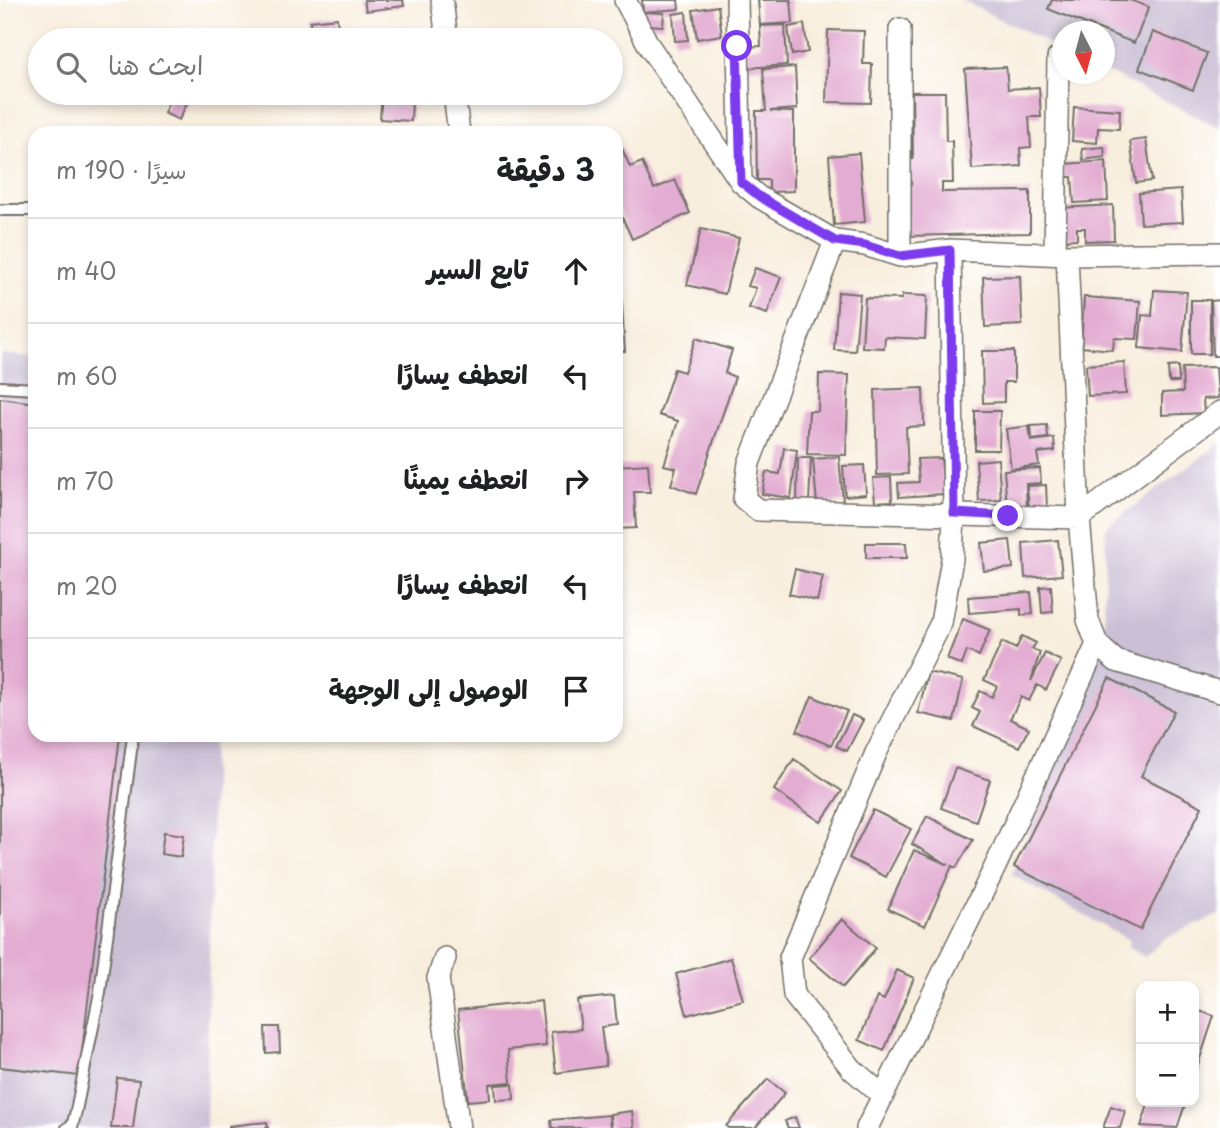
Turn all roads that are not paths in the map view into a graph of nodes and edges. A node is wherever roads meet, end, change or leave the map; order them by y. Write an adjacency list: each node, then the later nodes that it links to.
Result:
1 (442, 0): 4 (street)
2 (625, 0): 9 (street)
3 (737, 0): 9 (street)
4 (446, 28)
5 (900, 29): 16 (street)
6 (1058, 84): 14 (street)
7 (456, 105): 8 (street)
8 (458, 126)
9 (741, 182): 12 (street)
10 (0, 210): 11 (lane)
11 (28, 210)
12 (835, 241): 16 (street); 20 (street)
13 (950, 250): 14 (street); 16 (street); 20 (street)
14 (1061, 253): 15 (street); 21 (street)
15 (1220, 253)
16 (900, 256)
17 (0, 387): 18 (lane)
18 (28, 389)
19 (1220, 412): 21 (street)
20 (954, 513): 21 (street); 26 (street)
21 (1079, 518): 22 (street)
22 (1097, 644): 23 (street); 26 (street)
23 (1220, 692)
24 (132, 742): 27 (lane)
25 (444, 958): 28 (street)
26 (883, 1096): 29 (street)
27 (67, 1128)
28 (459, 1128)
29 (867, 1128)

